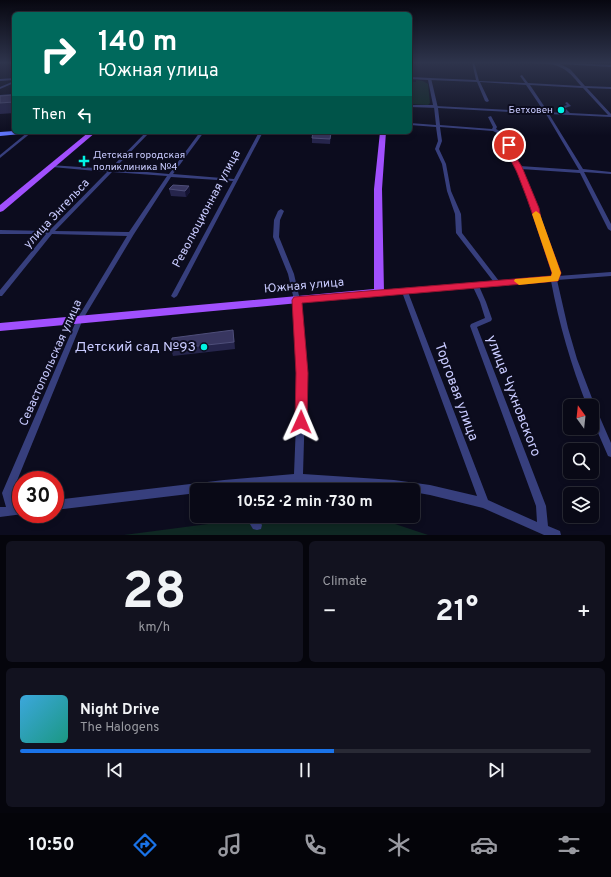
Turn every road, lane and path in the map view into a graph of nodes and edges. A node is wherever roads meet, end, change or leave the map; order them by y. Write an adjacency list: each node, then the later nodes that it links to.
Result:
1 (432, 87): 11 (street)
2 (480, 87): 8 (street)
3 (529, 87): 12 (street)
4 (584, 87): 5 (street); 14 (street)
5 (611, 88)
6 (12, 95): 7 (street)
7 (0, 96)
8 (487, 101)
9 (566, 103): 13 (street)
10 (412, 106): 11 (street)
11 (436, 107): 12 (street); 17 (street)
12 (546, 111): 13 (street); 31 (street)
13 (569, 114): 14 (street)
14 (611, 116)
15 (490, 117): 18 (street)
16 (412, 124): 17 (street)
17 (439, 126): 18 (street); 43 (street)
18 (494, 130): 29 (street)
19 (12, 133): 20 (main road)
20 (0, 134)
21 (28, 134): 27 (street)
22 (91, 134): 28 (main road)
23 (146, 134): 30 (street, улица Энгельса)
24 (201, 134): 33 (street, Севастопольская улица)
25 (260, 134): 34 (street, Революционная улица)
26 (383, 134): 46 (main road)
27 (0, 157)
28 (52, 166): 30 (street); 35 (main road)
29 (518, 167): 31 (street); 42 (street)
30 (112, 171): 33 (street); 39 (street, улица Энгельса)
31 (582, 171): 32 (street); 37 (street)
32 (611, 173)
33 (170, 175): 34 (street); 40 (street, Севастопольская улица)
34 (235, 180): 48 (street, Революционная улица)
35 (0, 209)
36 (281, 211): 49 (street)
37 (611, 229)
38 (0, 232): 39 (street)
39 (50, 233): 40 (street); 47 (street, улица Энгельса)
40 (131, 234): 50 (street, Севастопольская улица)
41 (611, 274): 42 (street, Южная улица)
42 (554, 279): 43 (street, Южная улица); 52 (street)
43 (498, 283): 44 (street, Южная улица)
44 (475, 285): 45 (street, Южная улица); 65 (street, улица Чухновского)
45 (404, 290): 46 (street, Южная улица); 61 (street, Торговая улица)
46 (378, 292): 49 (main road, Южная улица)
47 (0, 294)
48 (174, 296)
49 (297, 300): 50 (main road, Южная улица); 56 (street)
50 (80, 319): 51 (main road, Южная улица); 55 (street, Севастопольская улица)
51 (0, 327)
52 (588, 399)
53 (599, 425): 54 (street)
54 (611, 453)
55 (16, 471)
56 (298, 478): 58 (street); 61 (street)
57 (12, 481): 60 (street, Севастопольская улица)
58 (262, 483)
59 (190, 492): 62 (street)
60 (12, 502)
61 (484, 503): 65 (street)
62 (64, 504)
63 (12, 511): 64 (street)
64 (0, 512)
65 (543, 528): 66 (street)
66 (556, 535)

